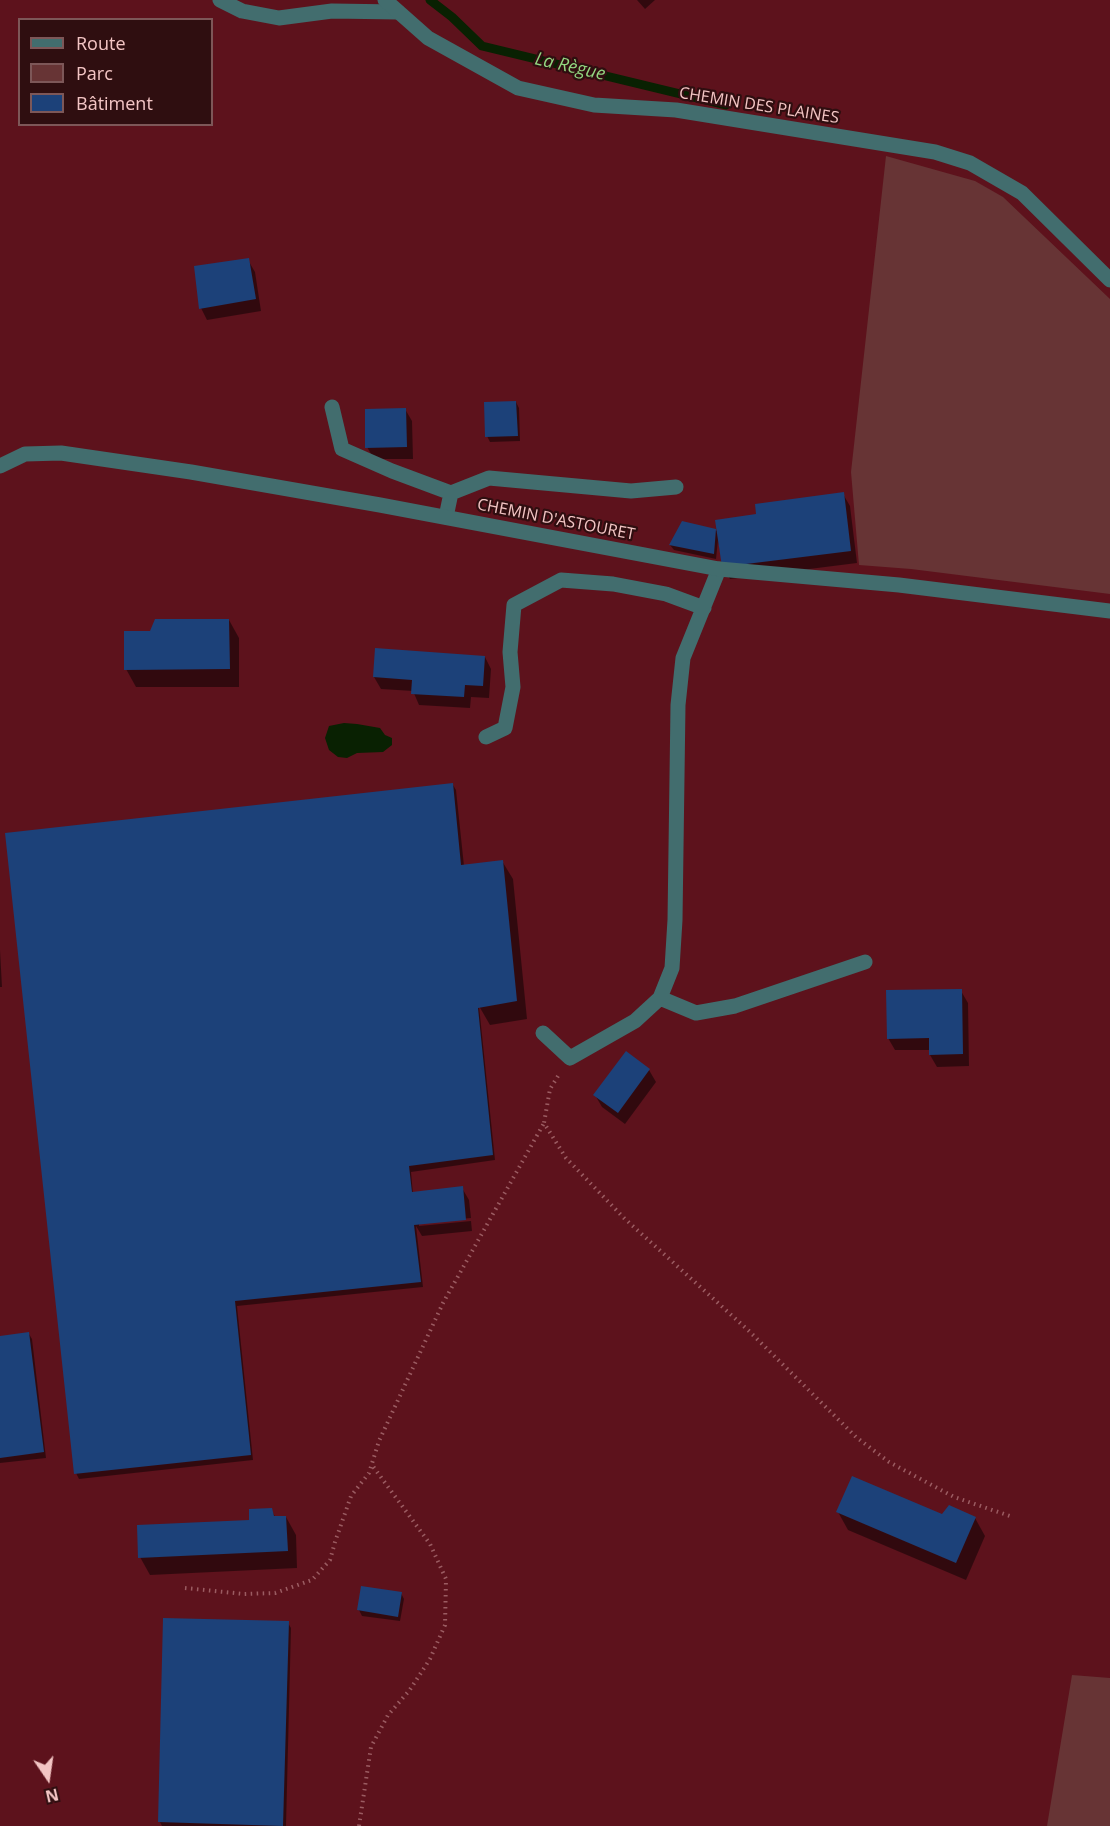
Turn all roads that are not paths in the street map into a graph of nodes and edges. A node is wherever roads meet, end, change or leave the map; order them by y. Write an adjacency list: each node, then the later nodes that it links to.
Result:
1 (220, 0): 3 (street)
2 (385, 0): 3 (street, CHEMIN DES PLAINES)
3 (398, 12): 4 (street, CHEMIN DES PLAINES)
4 (1110, 280)
5 (332, 407): 8 (street)
6 (0, 466): 9 (street, CHEMIN D'ASTOURET)
7 (676, 488): 8 (street)
8 (451, 494): 9 (street)
9 (446, 517): 10 (street, CHEMIN D'ASTOURET)
10 (719, 569): 11 (street); 12 (street, CHEMIN D'ASTOURET)
11 (704, 608): 13 (street); 15 (street)
12 (1110, 610)
13 (486, 737)
14 (866, 962): 15 (street)
15 (660, 998): 16 (street)
16 (543, 1033)

